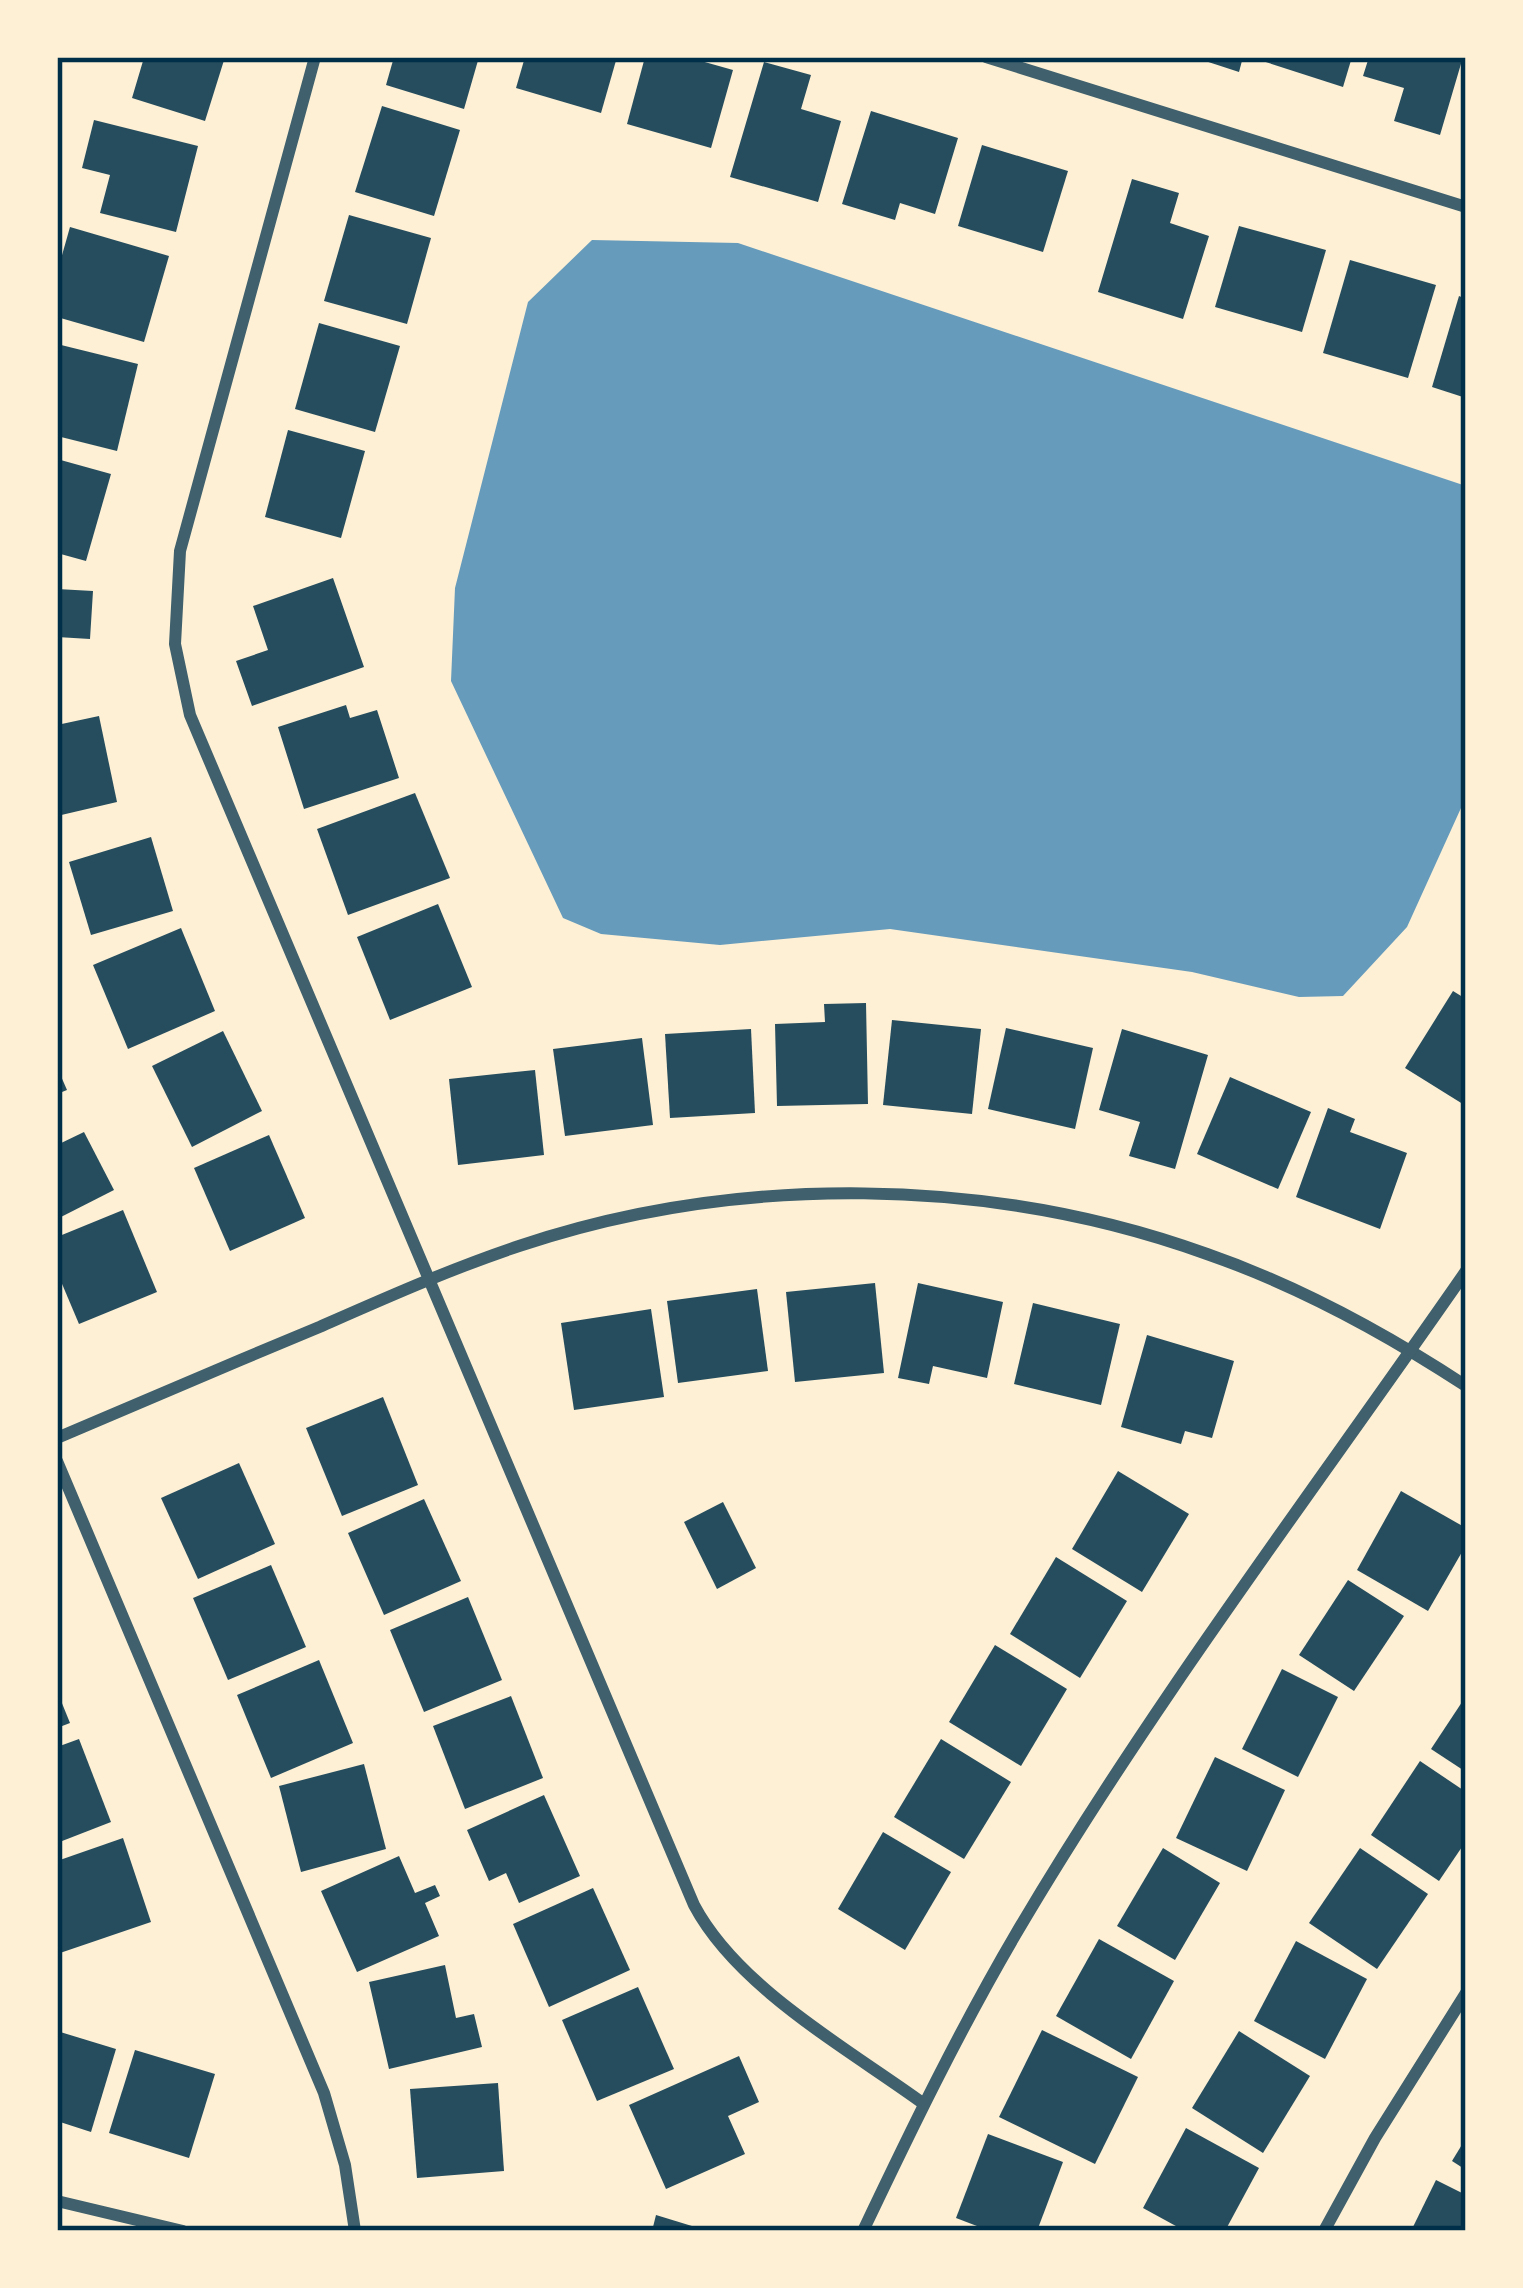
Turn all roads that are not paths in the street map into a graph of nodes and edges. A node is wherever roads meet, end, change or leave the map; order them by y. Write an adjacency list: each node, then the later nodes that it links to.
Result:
1 (315, 57): 5 (street)
2 (986, 57): 3 (street)
3 (1466, 207)
4 (1466, 1271): 6 (street)
5 (428, 1280): 6 (street); 8 (street); 11 (street)
6 (1411, 1350): 7 (street); 11 (street)
7 (1466, 1386)
8 (57, 1438)
9 (57, 1461): 14 (street)
10 (1466, 1993): 16 (street)
11 (924, 2104): 15 (street)
12 (57, 2200): 13 (street)
13 (183, 2231)
14 (355, 2231)
15 (863, 2231)
16 (1324, 2231)

